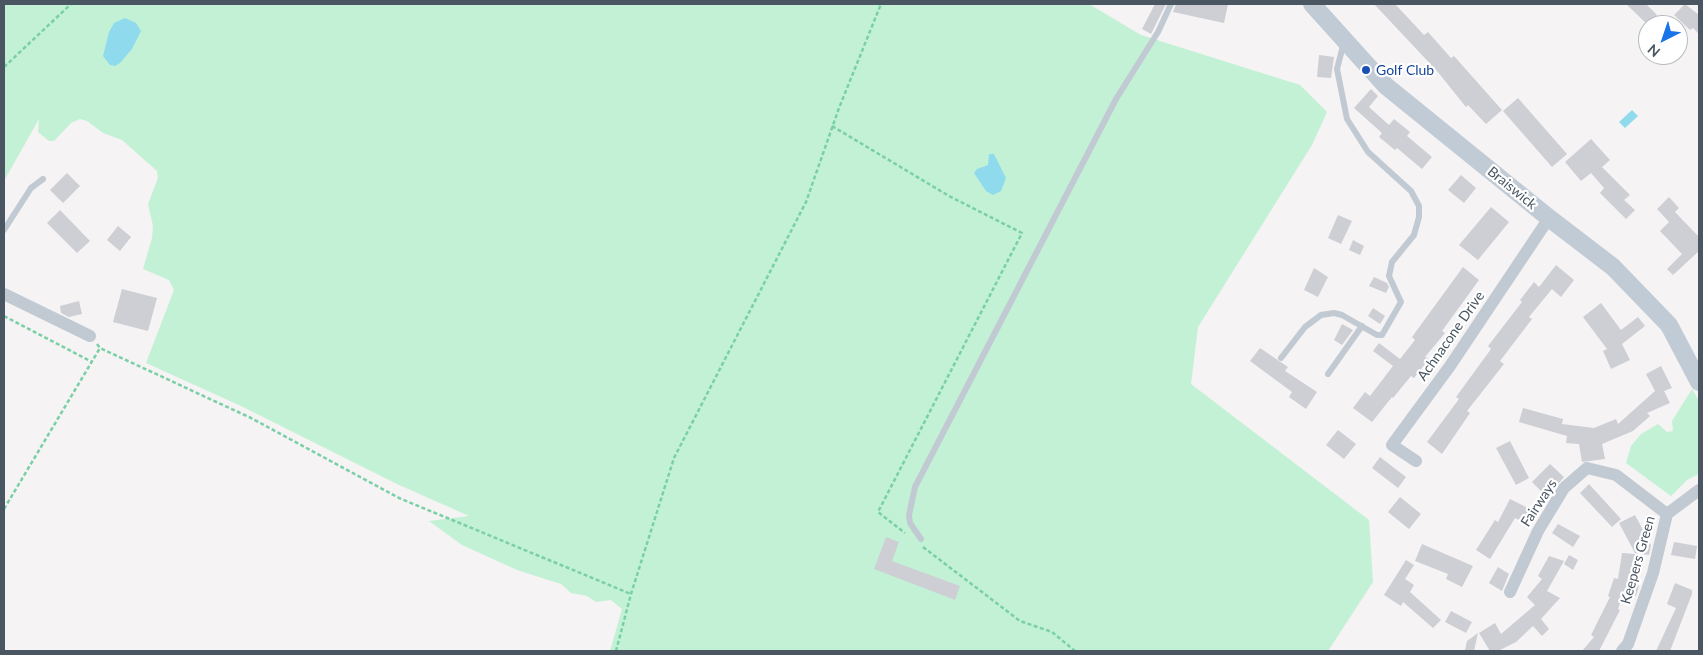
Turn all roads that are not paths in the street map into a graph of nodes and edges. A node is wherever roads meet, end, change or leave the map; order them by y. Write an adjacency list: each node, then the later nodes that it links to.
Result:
1 (1171, 4): 16 (lane)
2 (1312, 4): 3 (main road, Braiswick)
3 (1345, 39): 5 (main road, Braiswick); 8 (lane)
4 (42, 179): 6 (lane)
5 (1549, 218): 12 (main road, Braiswick); 13 (street, Achnacone Drive)
6 (4, 230)
7 (4, 294): 9 (street)
8 (1362, 326): 10 (lane); 11 (lane)
9 (90, 336)
10 (1281, 358)
11 (1328, 374)
12 (1699, 382)
13 (1416, 461)
14 (1699, 490): 15 (street, Keepers Green)
15 (1668, 514): 17 (street, Fairways); 18 (street, Keepers Green)
16 (919, 541)
17 (1510, 592)
18 (1622, 651)

